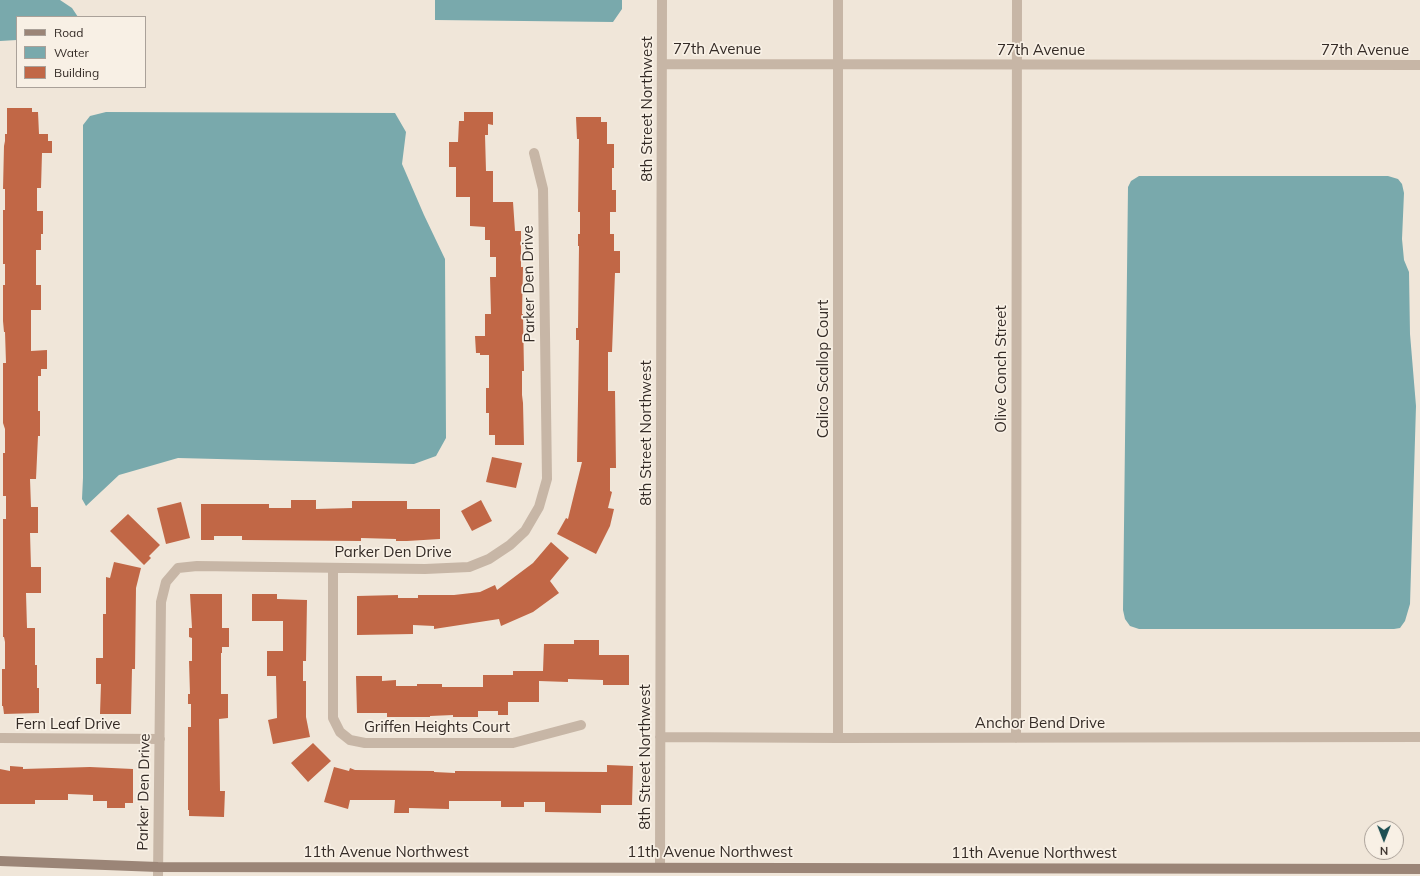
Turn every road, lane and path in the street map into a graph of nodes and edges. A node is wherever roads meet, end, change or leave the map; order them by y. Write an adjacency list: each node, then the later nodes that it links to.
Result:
1 (662, 0): 4 (street, 8th Street Northwest)
2 (838, 0): 5 (street, Calico Scallop Court)
3 (1017, 0): 6 (street, Olive Conch Street)
4 (662, 64): 5 (street, 77th Avenue); 11 (street, 8th Street Northwest)
5 (838, 64): 6 (street, 77th Avenue); 14 (street, Calico Scallop Court)
6 (1017, 65): 7 (street, 77th Avenue); 15 (street, Olive Conch Street)
7 (1420, 65)
8 (534, 153): 9 (street, Parker Den Drive)
9 (333, 568): 10 (street, Griffen Heights Court); 16 (street, Parker Den Drive)
10 (581, 725)
11 (660, 737): 14 (street, Anchor Bend Drive); 18 (street, 8th Street Northwest)
12 (1420, 737): 15 (street, Anchor Bend Drive)
13 (0, 738): 16 (street, Fern Leaf Drive)
14 (838, 738): 15 (street, Anchor Bend Drive)
15 (1016, 738)
16 (160, 739): 20 (street, Parker Den Drive)
17 (0, 862): 20 (street, 11th Avenue Northwest)
18 (660, 867): 19 (street, 11th Avenue Northwest); 20 (street, 11th Avenue Northwest)
19 (1420, 869)
20 (158, 871)

